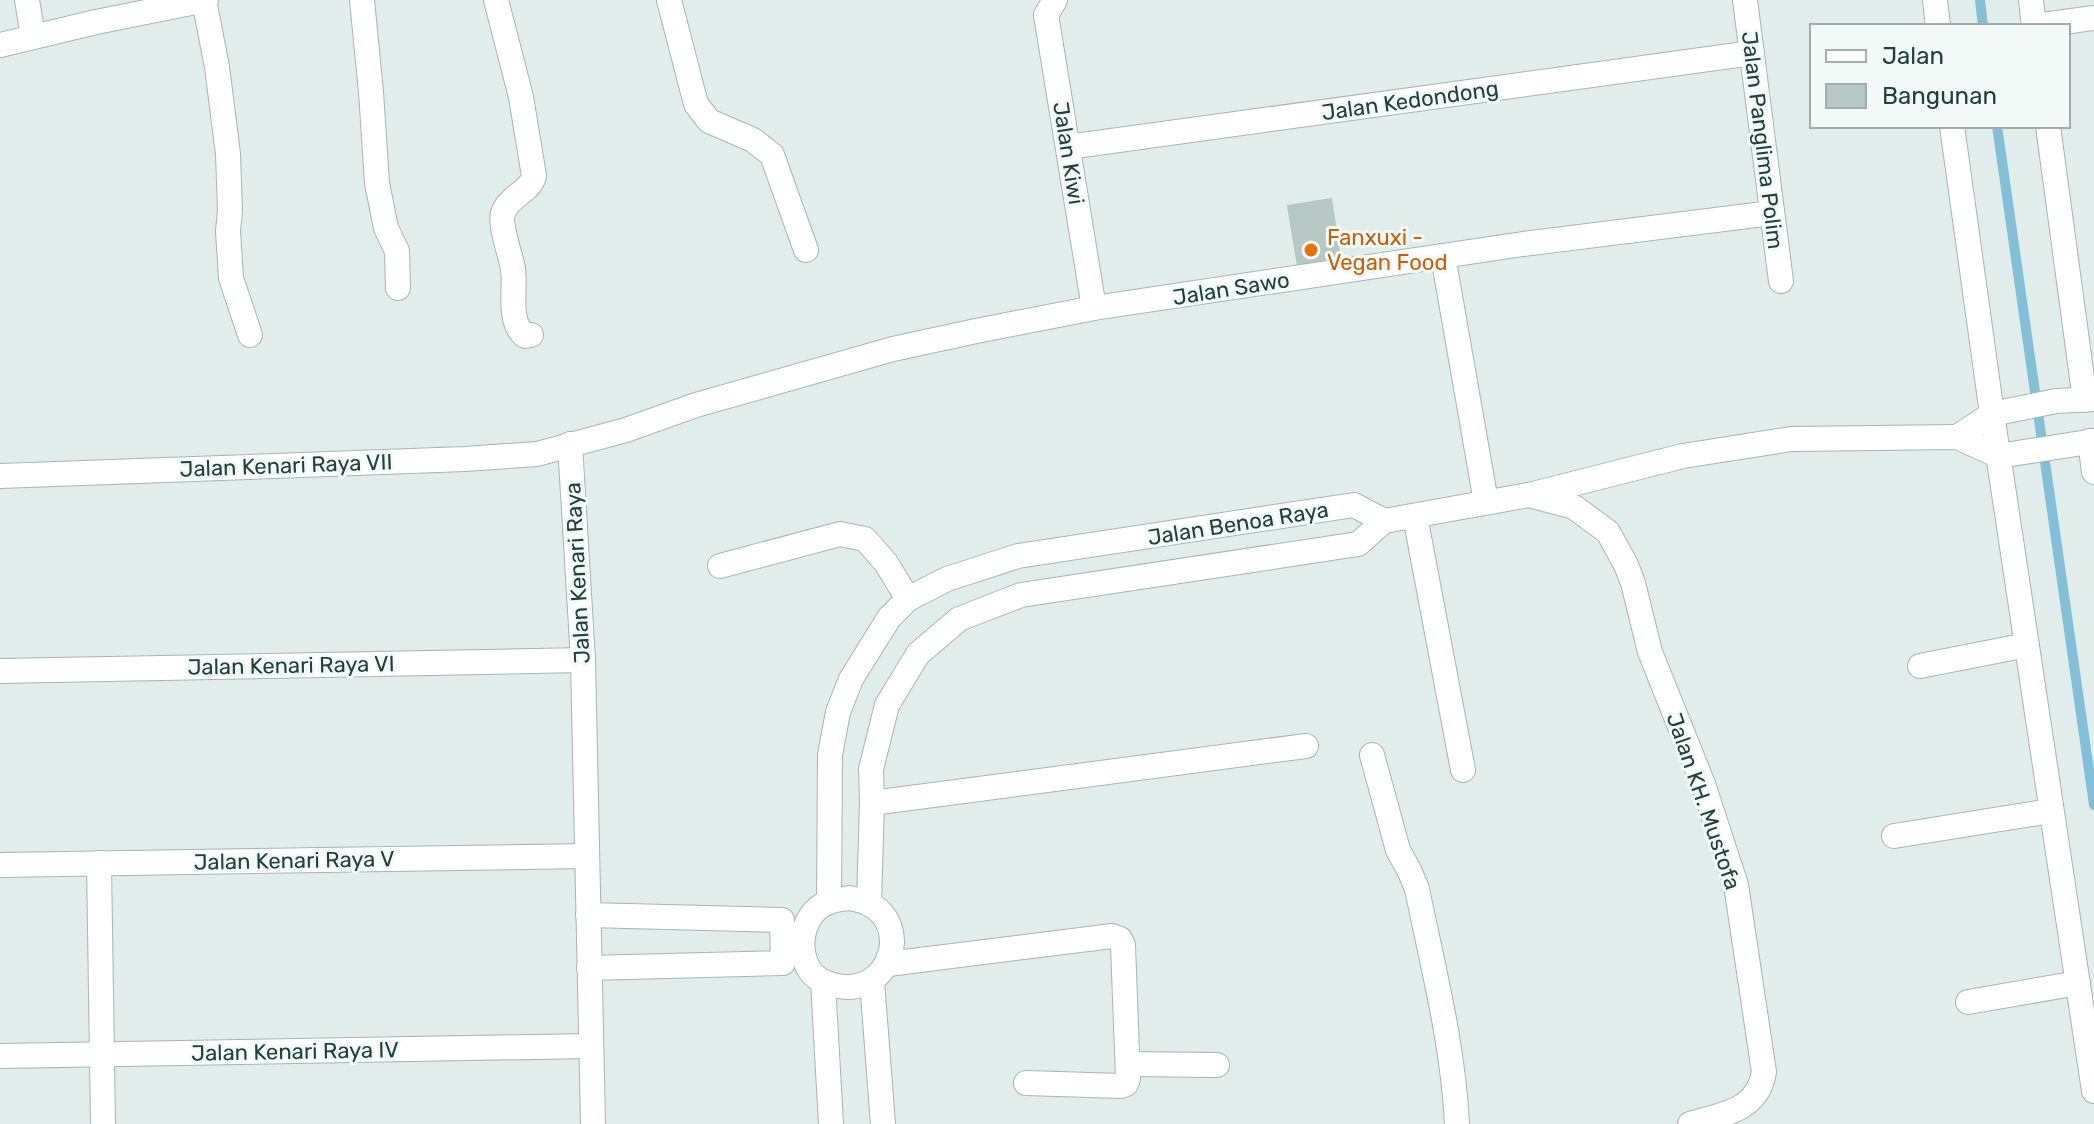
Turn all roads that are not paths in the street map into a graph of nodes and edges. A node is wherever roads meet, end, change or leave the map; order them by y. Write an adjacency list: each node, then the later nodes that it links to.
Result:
1 (27, 0): 14 (street)
2 (205, 0): 14 (street); 26 (street)
3 (362, 0): 24 (street)
4 (496, 0): 27 (street)
5 (669, 0): 21 (street)
6 (1055, 0): 19 (street, Jalan Kiwi)
7 (1745, 0): 16 (street, Jalan Panglima Polim)
8 (1935, 0): 11 (street)
9 (2031, 0): 12 (street)
10 (2094, 18): 13 (street)
11 (1938, 24)
12 (2035, 24)
13 (2050, 24)
14 (33, 37): 15 (street)
15 (0, 45)
16 (1752, 53): 19 (street, Jalan Kedondong); 20 (street, Jalan Panglima Polim)
17 (1952, 128): 29 (street)
18 (2048, 128): 28 (street)
19 (1068, 147): 25 (street, Jalan Kiwi)
20 (1772, 213): 22 (street, Jalan Sawo); 23 (street, Jalan Panglima Polim)
21 (806, 250)
22 (1443, 256): 25 (street, Jalan Sawo); 37 (street)
23 (1781, 281)
24 (398, 288)
25 (1094, 308): 32 (street, Jalan Sawo)
26 (250, 335)
27 (531, 335)
28 (2089, 400): 29 (street)
29 (1999, 412): 30 (street); 33 (street)
30 (1957, 437): 33 (street); 36 (street)
31 (2092, 441): 33 (street); 34 (street)
32 (570, 444): 35 (street, Jalan Kenari Raya VII); 43 (street, Jalan Kenari Raya)
33 (2007, 456): 42 (street)
34 (2094, 472)
35 (0, 476)
36 (1529, 495): 37 (street); 75 (street, Jalan KH. Mustofa)
37 (1486, 502): 38 (street)
38 (1415, 516): 39 (street); 48 (street)
39 (1384, 521): 41 (street, Jalan Benoa Raya); 49 (street, Jalan Benoa Raya)
40 (720, 566): 41 (street)
41 (908, 599): 55 (street, Jalan Benoa Raya)
42 (2027, 645): 44 (street); 50 (street)
43 (583, 660): 45 (street, Jalan Kenari Raya VI); 52 (street, Jalan Kenari Raya)
44 (1920, 666)
45 (0, 671)
46 (1306, 746): 49 (street)
47 (1372, 755): 74 (street)
48 (1463, 770)
49 (872, 803): 56 (street, Jalan Benoa Raya)
50 (2051, 811): 51 (street); 61 (street)
51 (1894, 836)
52 (587, 856): 53 (street, Jalan Kenari Raya V); 57 (street, Jalan Kenari Raya)
53 (99, 863): 54 (street, Jalan Kenari Raya V); 64 (street)
54 (0, 865)
55 (829, 902): 56 (street); 60 (street)
56 (869, 903): 59 (street)
57 (588, 915): 58 (street, Jalan Kenari Raya); 58 (street)
58 (589, 968): 63 (street, Jalan Kenari Raya)
59 (880, 972): 60 (street); 66 (street); 73 (street)
60 (823, 982): 72 (street)
61 (2078, 983): 62 (street); 69 (street)
62 (1968, 1002)
63 (591, 1046): 64 (street, Jalan Kenari Raya IV); 71 (street, Jalan Kenari Raya)
64 (101, 1054): 65 (street, Jalan Kenari Raya IV); 70 (street)
65 (0, 1056)
66 (1128, 1064): 67 (street); 68 (street)
67 (1217, 1065)
68 (1026, 1083)
69 (2094, 1091)
70 (103, 1124)
71 (593, 1124)
72 (831, 1124)
73 (883, 1124)
74 (1457, 1124)
75 (1690, 1124)

